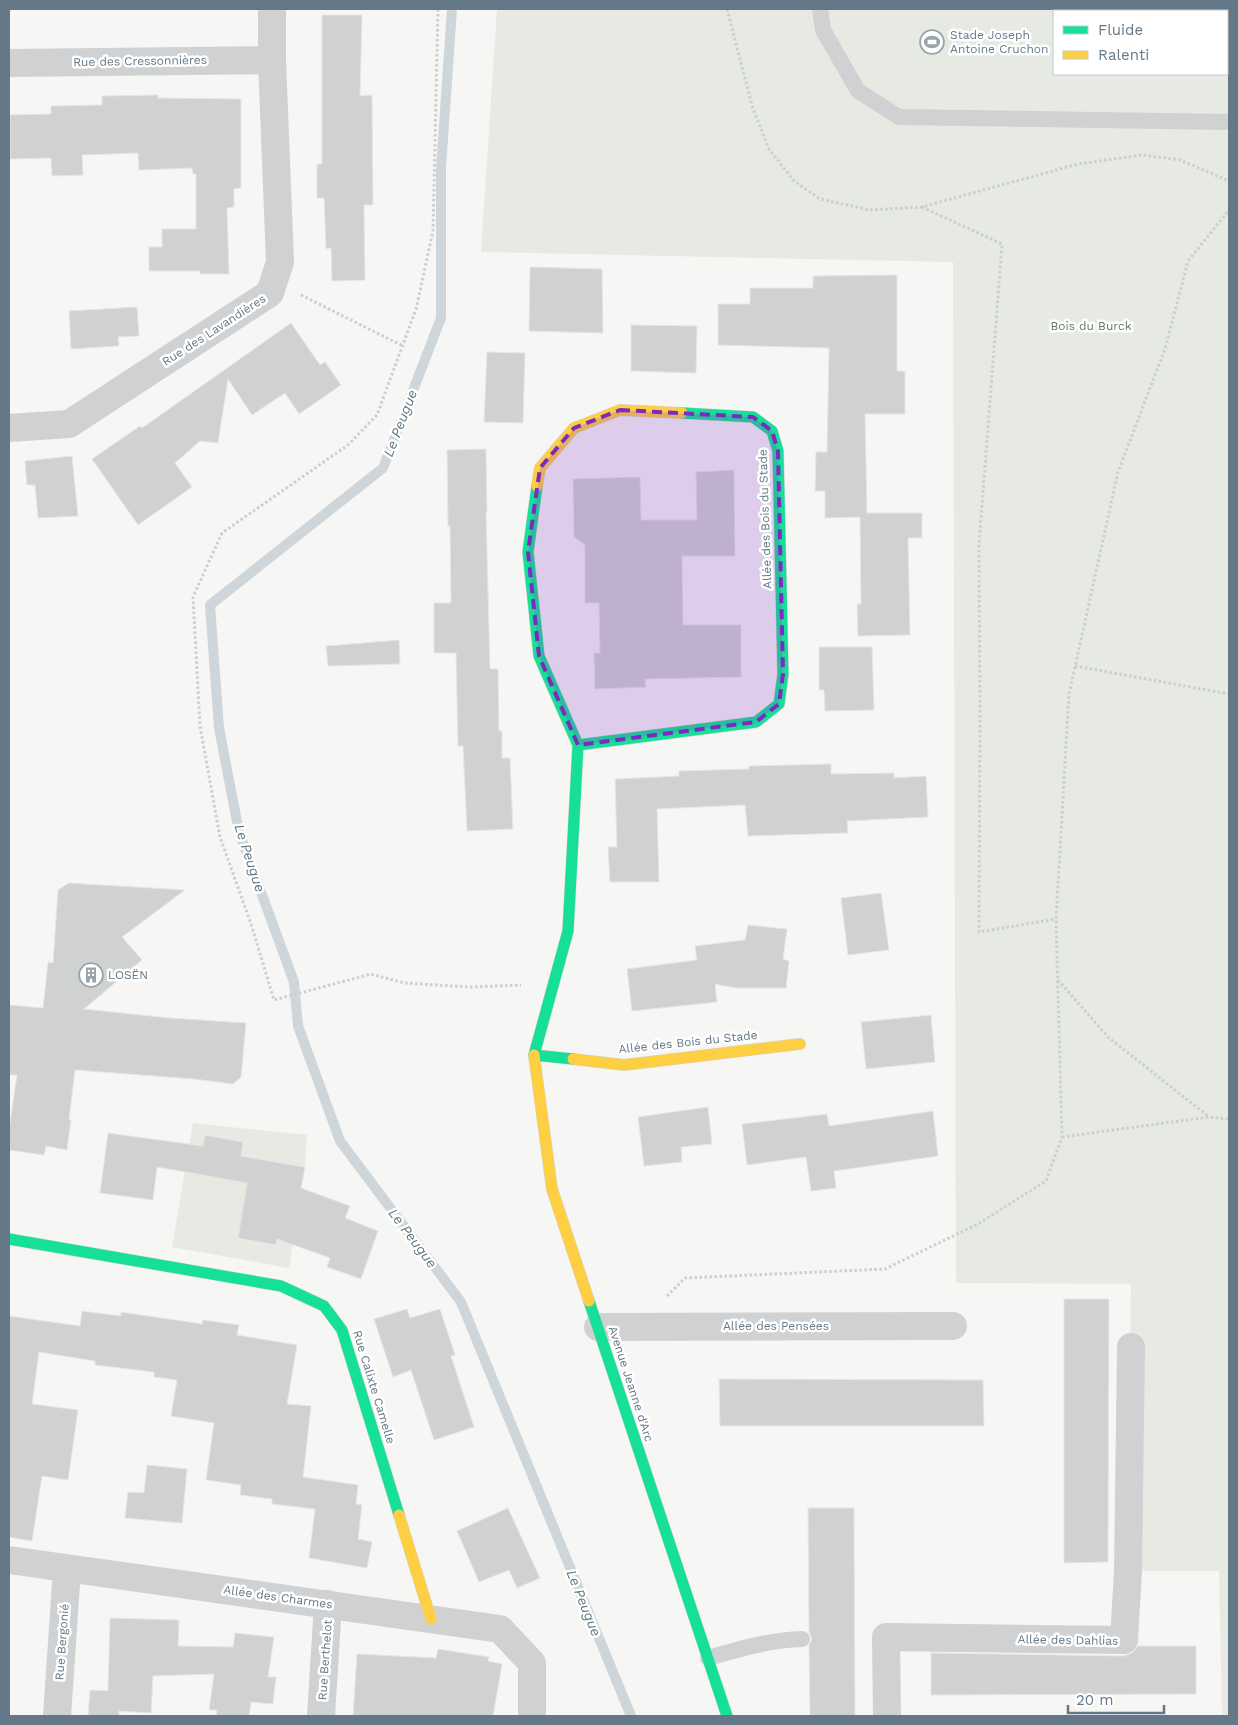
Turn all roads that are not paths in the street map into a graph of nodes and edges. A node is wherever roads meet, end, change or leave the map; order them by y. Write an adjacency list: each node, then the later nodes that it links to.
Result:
1 (272, 9): 3 (street, Rue des Lavandières)
2 (820, 9): 5 (lane)
3 (272, 60): 4 (street, Rue des Cressonnières); 6 (street, Rue des Lavandières)
4 (9, 63)
5 (1229, 122)
6 (9, 428)
7 (578, 745): 7 (street, Allée des Bois du Stade); 9 (street, Allée des Bois du Stade)
8 (800, 1044): 9 (street, Allée des Bois du Stade)
9 (534, 1055): 12 (street, Avenue Jeanne d'Arc)
10 (9, 1239): 17 (street, Rue Calixte Camelle)
11 (953, 1326): 12 (street, Allée des Pensées)
12 (598, 1327): 19 (street, Avenue Jeanne d'Arc)
13 (1131, 1347): 24 (street, Allée des Dahlias)
14 (9, 1560): 15 (street, Allée des Charmes)
15 (67, 1569): 16 (street, Allée des Charmes); 20 (street, Rue Bergonié)
16 (328, 1604): 17 (street, Allée des Charmes); 21 (street, Rue Berthelot)
17 (431, 1619): 22 (street, Allée des Charmes)
18 (802, 1638): 19 (lane)
19 (708, 1658): 23 (street, Avenue Jeanne d'Arc)
20 (57, 1716)
21 (321, 1716)
22 (532, 1716)
23 (727, 1716)
24 (887, 1716)

